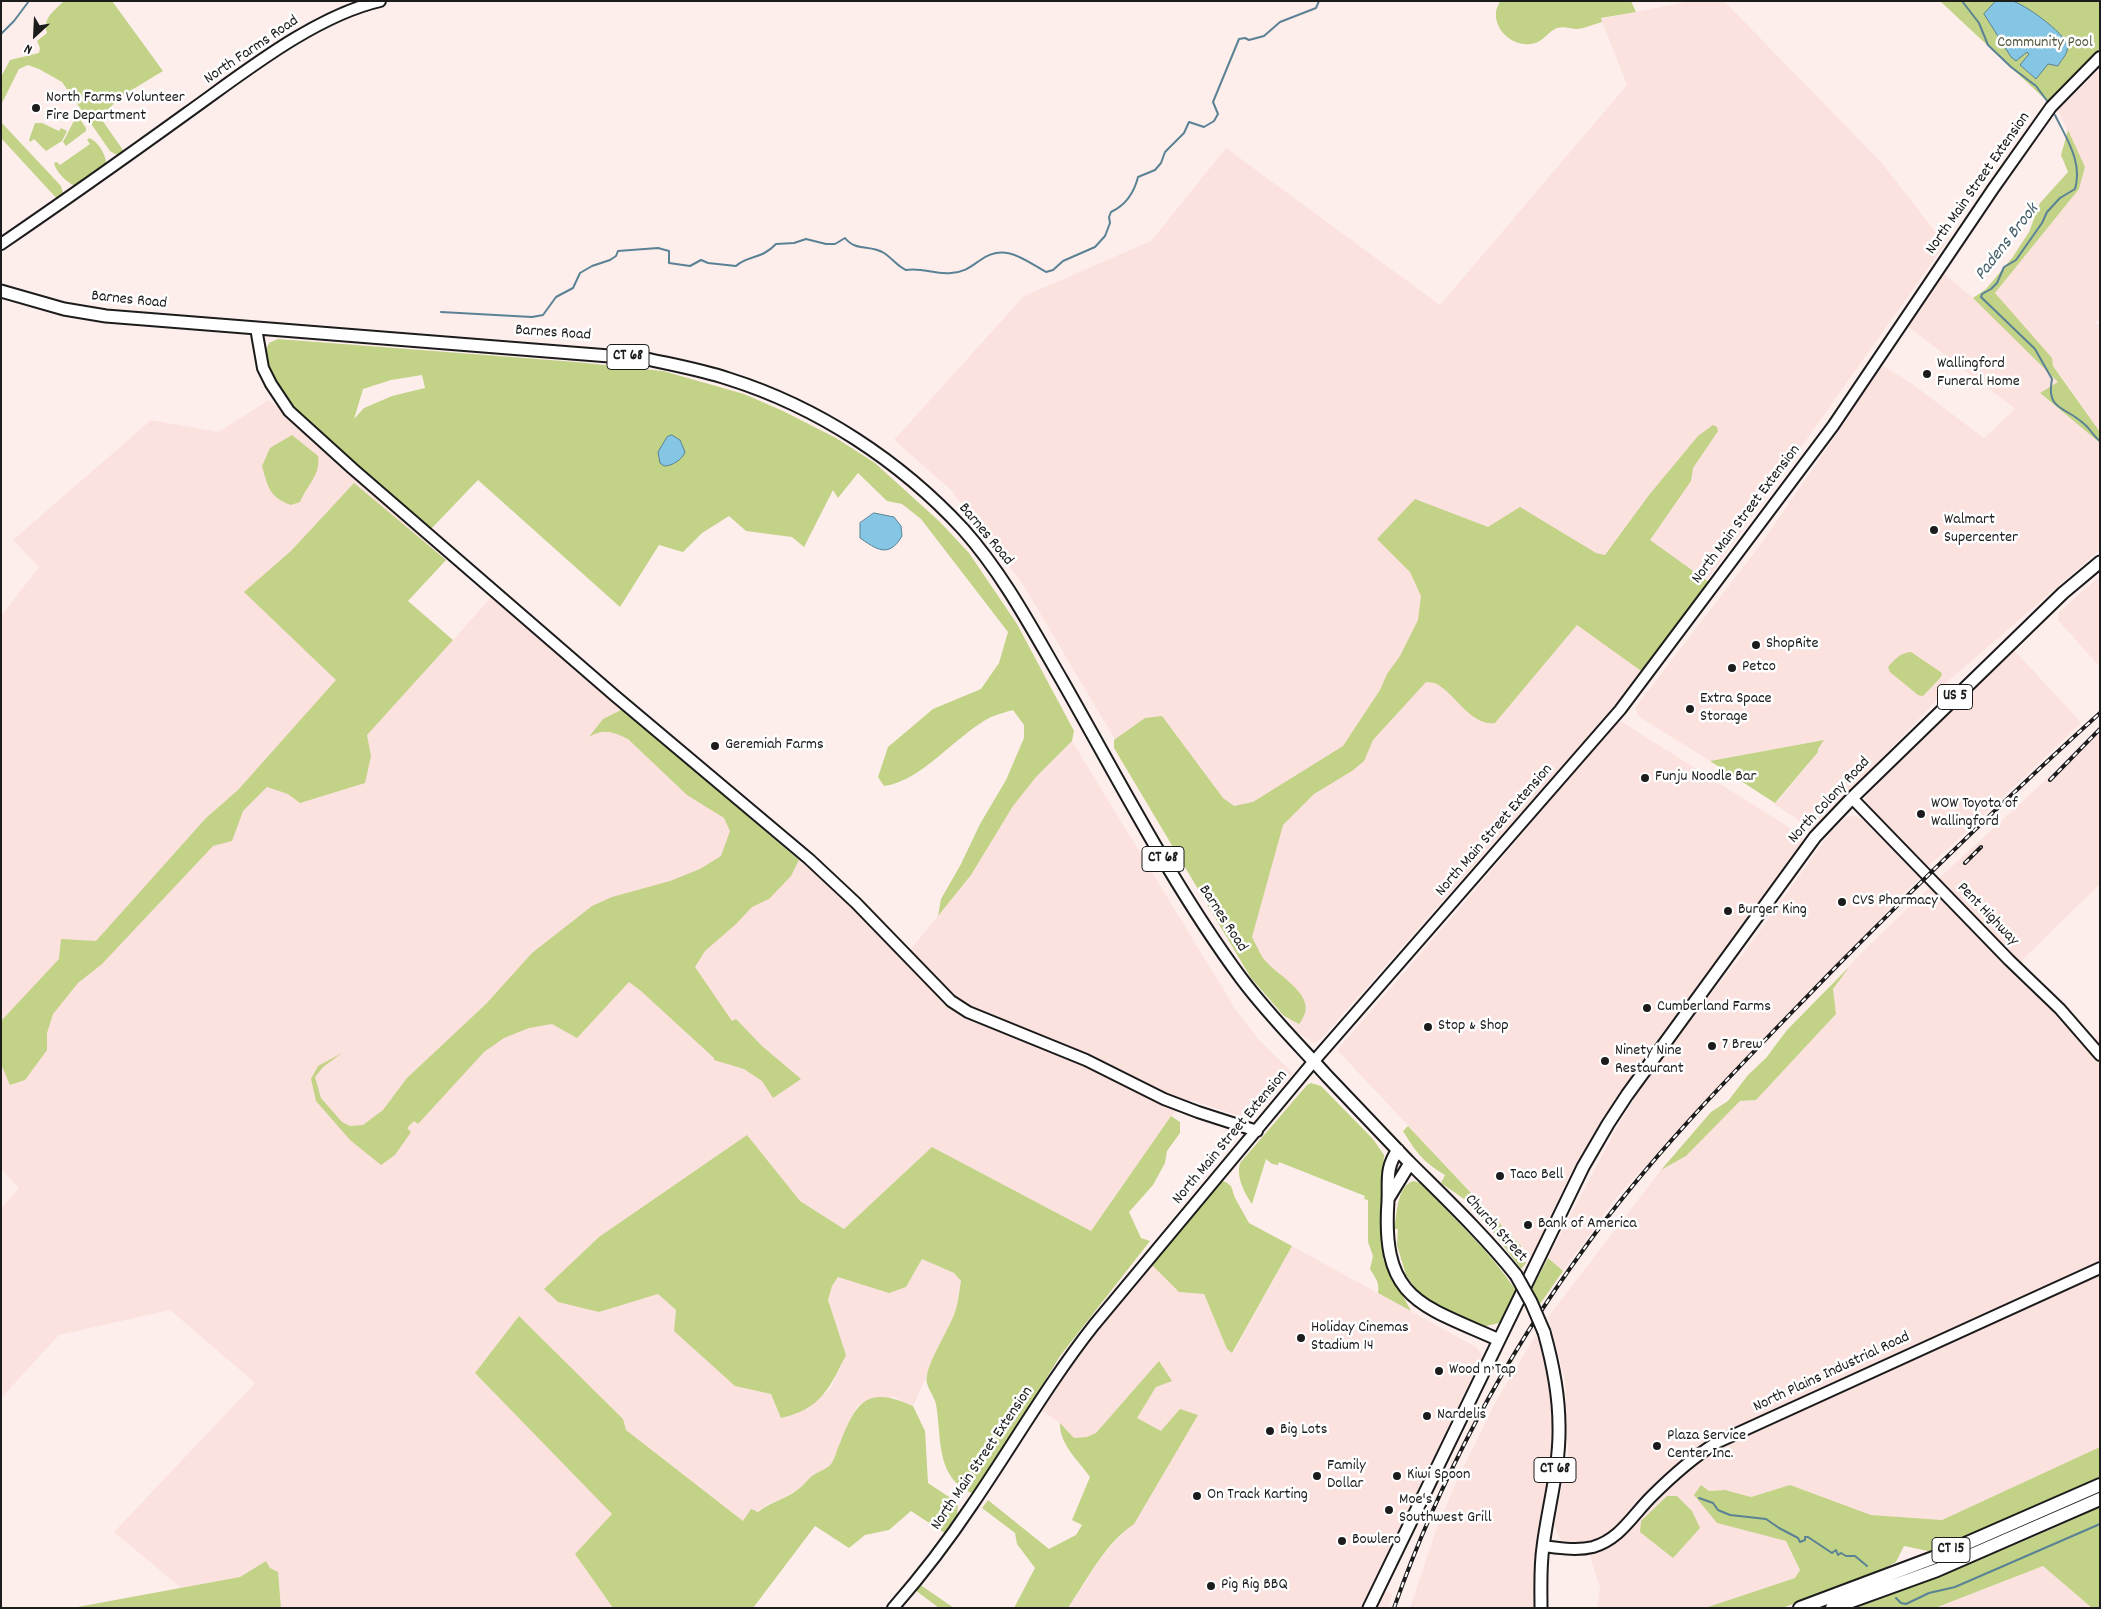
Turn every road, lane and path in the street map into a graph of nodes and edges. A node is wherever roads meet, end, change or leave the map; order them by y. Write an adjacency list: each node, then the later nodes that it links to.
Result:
1 (380, 1): 3 (street, North Farms Road)
2 (2100, 57): 9 (street, North Main Street Extension)
3 (1, 244)
4 (1, 291): 5 (main road, Barnes Road / CT 68)
5 (256, 328): 9 (main road, Barnes Road / CT 68); 10 (street)
6 (2100, 562): 7 (main road, North Colony Road / US 5)
7 (1852, 798): 8 (street, Pent Highway); 16 (main road, North Colony Road / US 5)
8 (2100, 1055)
9 (1314, 1062): 10 (street, North Main Street Extension); 11 (main road, Barnes Road / CT 68)
10 (1257, 1131): 20 (street, North Main Street Extension)
11 (1398, 1150): 12 (main road, Barnes Road / CT 68); 14 (main road)
12 (1410, 1163): 13 (main road, Barnes Road / CT 68); 14 (main road)
13 (1422, 1174): 19 (main road, Church Street / CT 68, bridge)
14 (1388, 1199): 16 (main road)
15 (2100, 1268): 19 (street, North Plains Industrial Road)
16 (1498, 1340): 21 (main road, North Colony Road / US 5)
17 (2100, 1485): 23 (highway, CT 15)
18 (2100, 1498): 24 (highway, CT 15)
19 (1543, 1546): 22 (main road, Church Street / CT 68)
20 (893, 1608)
21 (1369, 1608)
22 (1542, 1608)
23 (1800, 1608)
24 (1832, 1608)

